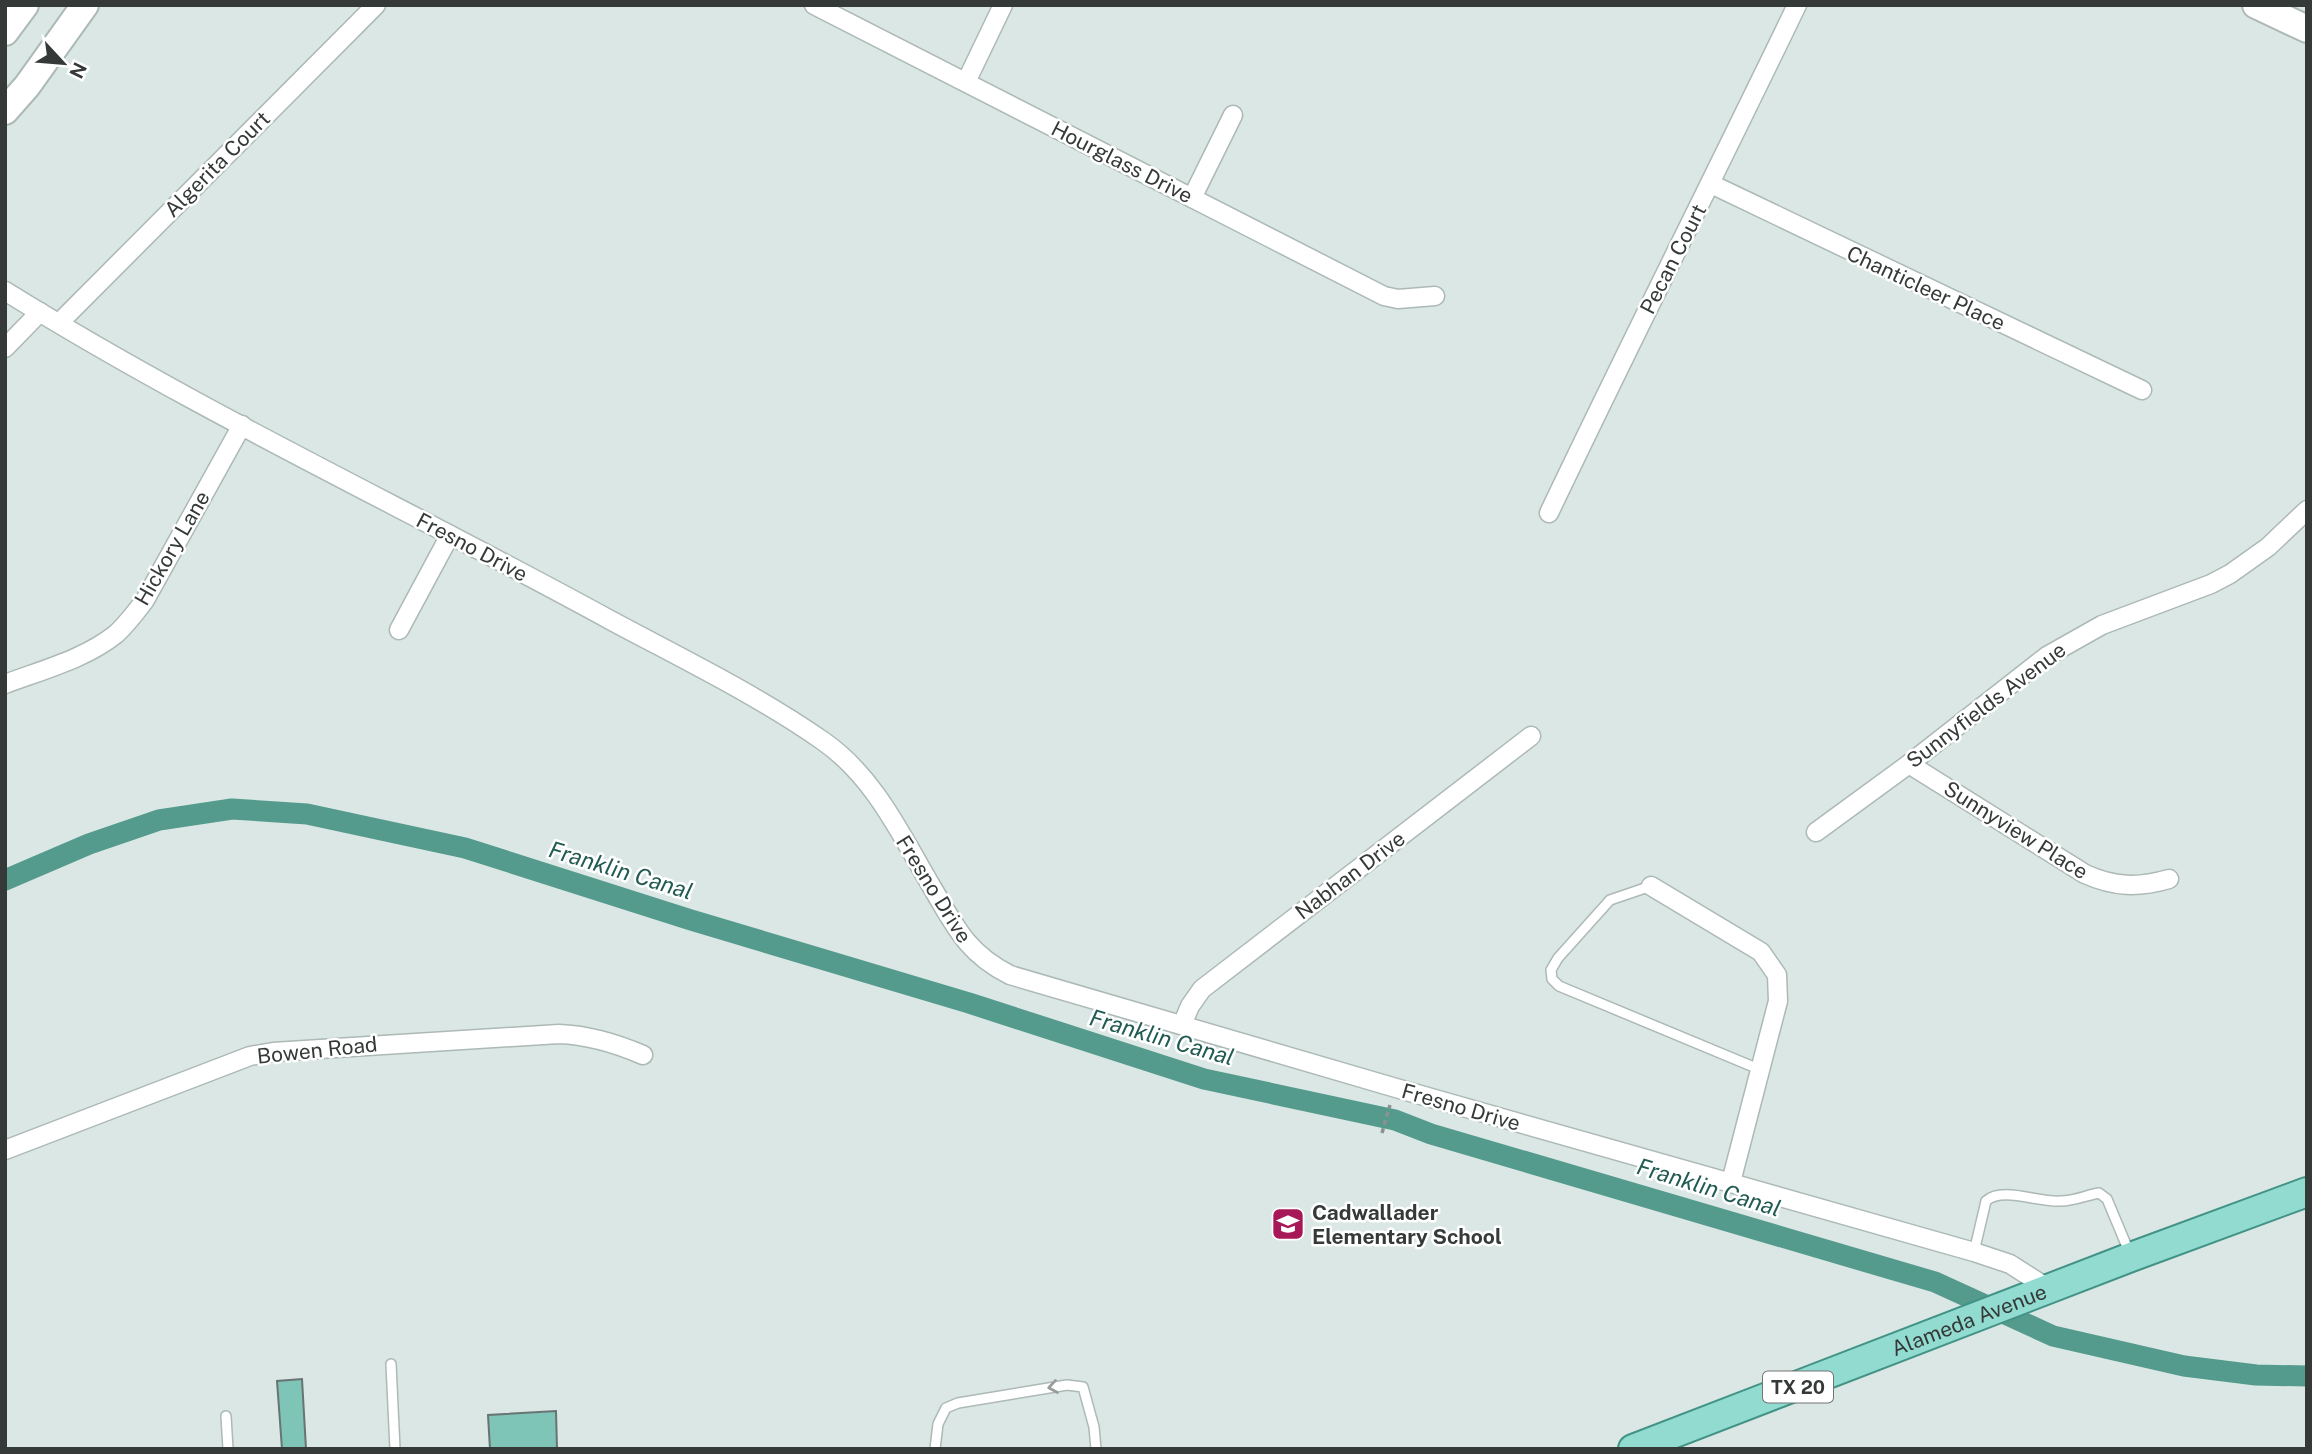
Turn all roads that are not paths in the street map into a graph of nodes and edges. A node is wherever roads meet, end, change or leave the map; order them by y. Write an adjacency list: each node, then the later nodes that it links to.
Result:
1 (25, 5): 9 (main road)
2 (86, 5): 11 (main road)
3 (376, 5): 18 (street, Algerita Court)
4 (814, 5): 10 (street, Hourglass Drive)
5 (1003, 5): 10 (street)
6 (1797, 5): 13 (street, Pecan Court)
7 (2256, 5): 8 (main road)
8 (2307, 29)
9 (5, 32)
10 (966, 82): 14 (street, Hourglass Drive)
11 (5, 111)
12 (1233, 115): 14 (street)
13 (1711, 184): 20 (street, Chanticleer Place); 23 (street, Pecan Court)
14 (1192, 198): 16 (street, Hourglass Drive)
15 (5, 291): 17 (street, Fresno Drive)
16 (1435, 296)
17 (40, 312): 18 (street, Fresno Drive); 19 (street)
18 (59, 323): 21 (street, Fresno Drive)
19 (5, 348)
20 (2142, 390)
21 (242, 425): 24 (street, Fresno Drive); 26 (street, Hickory Lane)
22 (2307, 510): 28 (street, Sunnyfields Avenue)
23 (1549, 513)
24 (450, 536): 25 (street); 32 (street, Fresno Drive)
25 (399, 630)
26 (5, 684)
27 (1531, 736): 32 (street, Nabhan Drive)
28 (1909, 764): 29 (street, Sunnyfields Avenue); 30 (street, Sunnyview Place)
29 (1816, 832)
30 (2169, 879)
31 (1651, 886): 34 (street); 34 (lane)
32 (1182, 1025): 36 (street, Fresno Drive)
33 (643, 1055): 35 (street, Bowen Road)
34 (1761, 1070): 36 (street)
35 (5, 1150)
36 (1731, 1182): 38 (street, Fresno Drive)
37 (2307, 1192): 39 (main road, Alameda Avenue / TX 20)
38 (1974, 1252): 39 (lane); 40 (street, Fresno Drive)
39 (2131, 1257): 40 (main road, Alameda Avenue / TX 20)
40 (2041, 1292): 47 (main road, Alameda Avenue / TX 20)
41 (391, 1364): 44 (lane)
42 (226, 1416): 43 (lane)
43 (228, 1449)
44 (395, 1449)
45 (936, 1449): 46 (lane, one-way to 45)
46 (1096, 1449)
47 (1633, 1449)

